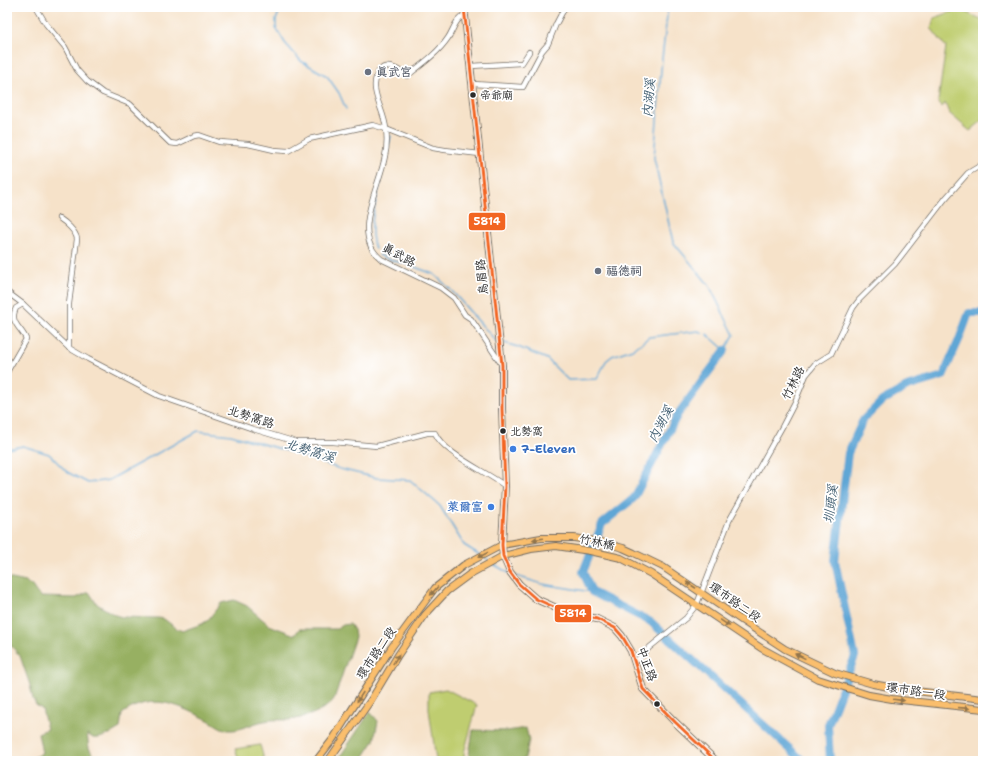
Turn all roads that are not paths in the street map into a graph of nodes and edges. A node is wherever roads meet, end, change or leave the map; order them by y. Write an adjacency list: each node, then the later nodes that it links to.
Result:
1 (36, 7): 8 (street)
2 (464, 7): 4 (main road, 烏眉路)
3 (565, 7): 7 (street)
4 (466, 14): 6 (main road, 烏眉路); 8 (street, 真武路)
5 (529, 52): 6 (street)
6 (471, 66): 7 (main road, 烏眉路)
7 (473, 84): 9 (main road, 烏眉路)
8 (386, 129): 9 (street); 15 (street, 真武路)
9 (480, 154): 15 (main road, 烏眉路)
10 (983, 164): 22 (street, 竹林路)
11 (59, 218): 14 (street)
12 (7, 292): 13 (street, 北勢窩路)
13 (23, 304): 14 (street, 北勢窩路); 16 (street)
14 (69, 348): 17 (street, 北勢窩路)
15 (502, 365): 17 (main road, 烏眉路)
16 (7, 372)
17 (506, 486): 18 (main road, 烏眉路)
18 (502, 545): 19 (main road, 竹林橋, one-way to 18); 20 (main road, 中正路); 29 (main road, 環市路二段, one-way to 29)
19 (623, 548): 22 (main road, 環市路二段, one-way to 19)
20 (503, 556): 21 (main road, 竹林橋); 24 (main road, 中正路); 30 (main road, 環市路二段, one-way to 20)
21 (620, 558): 23 (main road, 環市路二段)
22 (702, 593): 23 (street, 竹林路); 26 (main road, 環市路二段, one-way to 22)
23 (697, 604): 24 (street, 竹林路); 25 (main road, 環市路二段, one-way to 25)
24 (635, 662): 31 (main road, 中正路)
25 (847, 689): 28 (main road, 環市路一段, one-way to 28)
26 (946, 695): 27 (main road, 環市路一段)
27 (983, 699)
28 (983, 709)
29 (316, 761)
30 (328, 761)
31 (716, 761)

